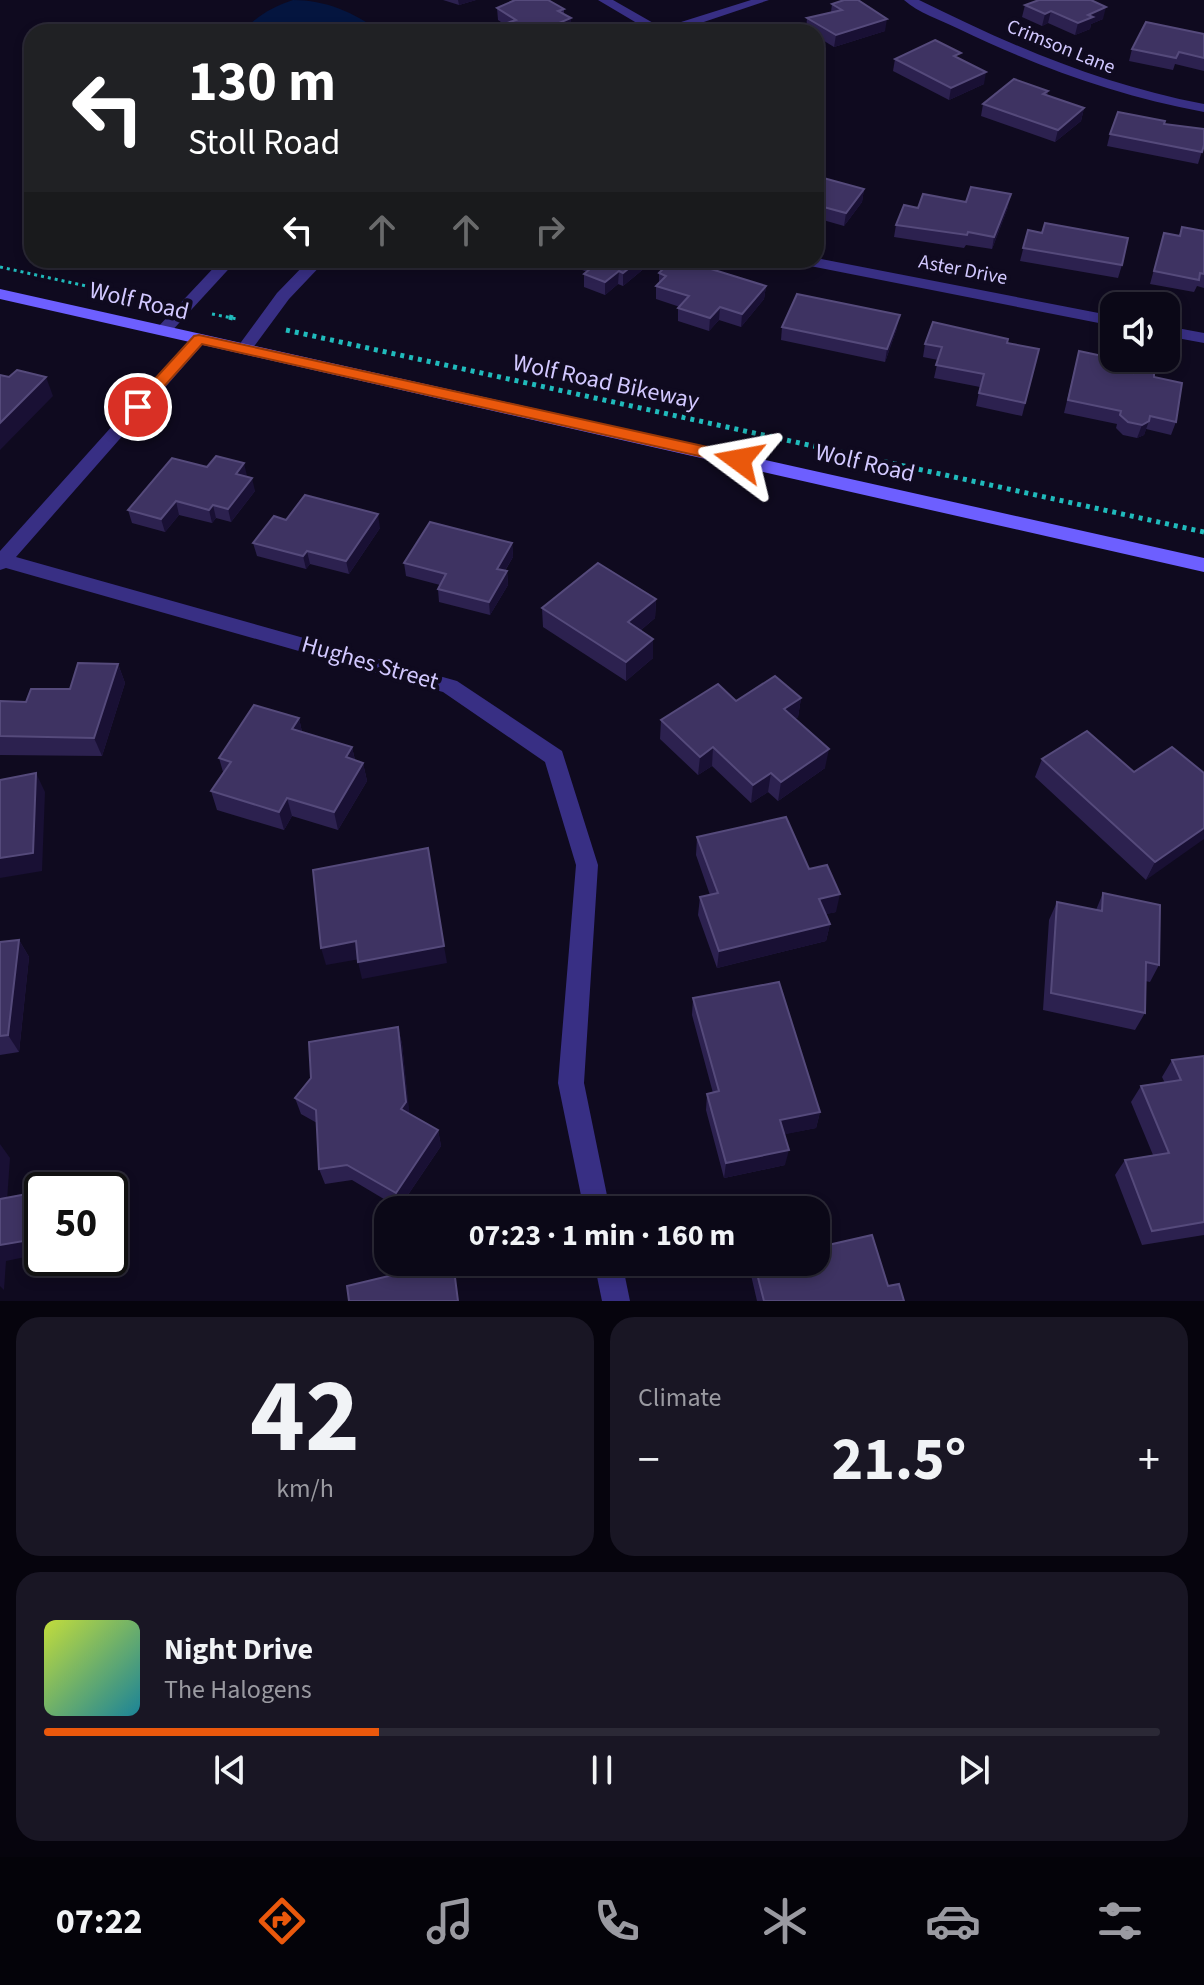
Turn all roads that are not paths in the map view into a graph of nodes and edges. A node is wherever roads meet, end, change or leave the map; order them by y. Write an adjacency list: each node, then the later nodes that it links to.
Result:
1 (604, 0): 4 (street)
2 (763, 0): 5 (street)
3 (910, 0): 6 (street, Crimson Lane)
4 (647, 24)
5 (686, 24)
6 (1204, 108)
7 (824, 264): 11 (street, Aster Drive)
8 (222, 268): 12 (street)
9 (310, 268): 16 (street)
10 (0, 294): 12 (main road, Wolf Road)
11 (1100, 318)
12 (163, 331): 15 (main road, Wolf Road)
13 (1180, 334): 14 (street)
14 (1204, 338)
15 (199, 339): 16 (main road, Wolf Road); 17 (street)
16 (244, 349): 18 (main road, Wolf Road)
17 (1, 562): 19 (street, Hughes Street)
18 (1204, 565)
19 (594, 1196)
20 (611, 1276): 21 (street)
21 (616, 1301)

